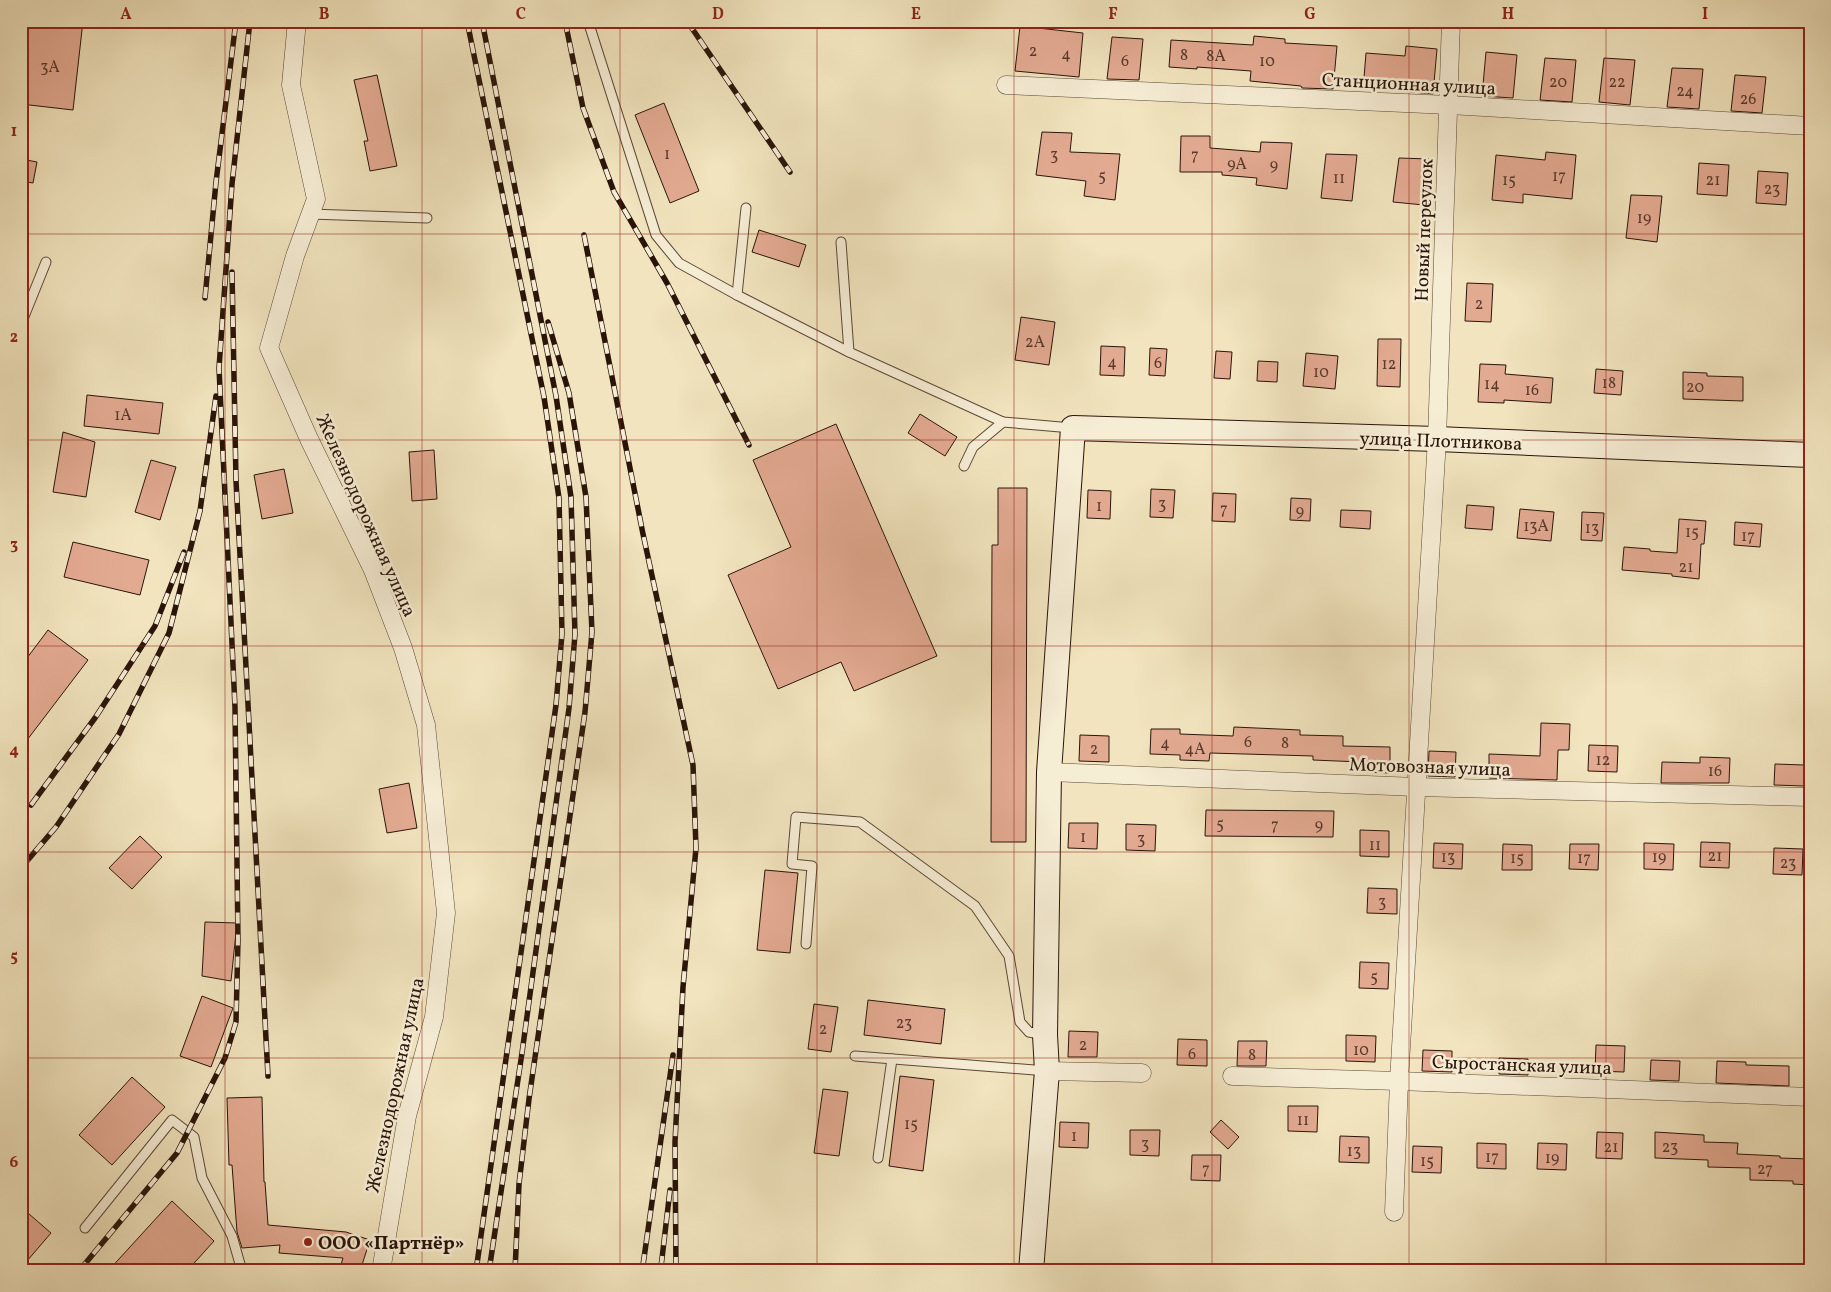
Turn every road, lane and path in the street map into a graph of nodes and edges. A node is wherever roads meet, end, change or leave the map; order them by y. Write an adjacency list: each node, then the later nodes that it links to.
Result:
1 (297, 21): 8 (street, Железнодорожная улица)
2 (588, 21): 12 (lane)
3 (1451, 21): 5 (street, Новый переулок)
4 (1006, 85): 5 (street, Станционная улица)
5 (1449, 105): 6 (street, Станционная улица); 17 (street, Новый переулок)
6 (1810, 126)
7 (746, 208): 12 (lane)
8 (310, 214): 9 (lane); 36 (street, Железнодорожная улица)
9 (427, 218)
10 (841, 242): 14 (lane)
11 (46, 262): 13 (lane)
12 (737, 295): 14 (lane)
13 (21, 324)
14 (849, 352): 15 (lane)
15 (1003, 422): 16 (lane); 19 (lane)
16 (1073, 428): 17 (street, улица Плотникова); 20 (street)
17 (1437, 439): 18 (street, улица Плотникова); 21 (street, Новый переулок)
18 (1810, 455)
19 (964, 466)
20 (1049, 772): 21 (street, Мотовозная улица); 24 (street)
21 (1416, 787): 22 (street, Мотовозная улица); 30 (street, Новый переулок)
22 (1810, 797)
23 (806, 944): 24 (lane)
24 (1045, 1035): 27 (street)
25 (855, 1056): 26 (lane)
26 (892, 1059): 27 (lane); 32 (lane)
27 (1047, 1071): 28 (street); 37 (street)
28 (1142, 1073)
29 (1232, 1076): 30 (street, Сыростанская улица)
30 (1399, 1081): 31 (street, Сыростанская улица); 33 (street, Новый переулок)
31 (1810, 1097)
32 (878, 1158)
33 (1394, 1212)
34 (85, 1228): 35 (lane)
35 (242, 1271)
36 (381, 1271)
37 (1031, 1271)

